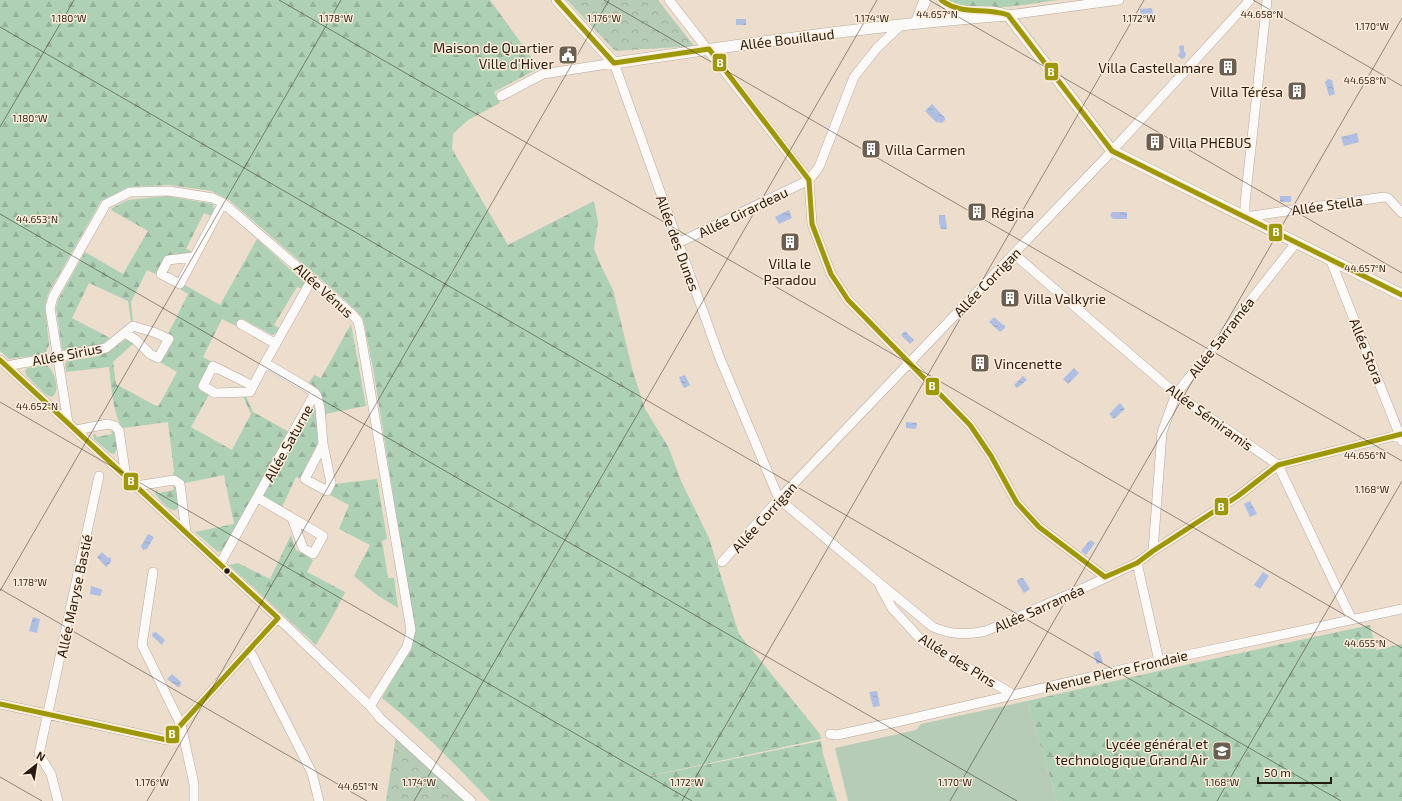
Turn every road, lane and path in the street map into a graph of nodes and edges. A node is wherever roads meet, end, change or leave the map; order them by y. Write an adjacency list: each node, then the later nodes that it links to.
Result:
1 (557, 0): 14 (street, Allée des Dunes)
2 (669, 0): 13 (street)
3 (925, 0): 11 (street)
4 (941, 0): 8 (street)
5 (1119, 0): 9 (street)
6 (1250, 0): 16 (street, Allée Corrigan)
7 (1267, 0): 20 (street)
8 (949, 6): 9 (street); 10 (street)
9 (1008, 15): 10 (street, Allée Bouillaud); 16 (street)
10 (942, 21): 11 (street, Allée Bouillaud)
11 (916, 23): 12 (street, Allée Bouillaud)
12 (901, 25): 13 (street, Allée Bouillaud); 17 (street)
13 (709, 50): 14 (street, Allée Bouillaud); 17 (street)
14 (614, 63): 15 (street, Allée Bouillaud); 21 (street, Allée des Dunes)
15 (501, 96)
16 (1112, 151): 20 (street); 23 (street, Allée Corrigan)
17 (809, 180): 21 (street, Allée Girardeau); 34 (street)
18 (224, 203): 24 (street); 26 (street, Allée Vénus); 31 (street, Allée Vénus)
19 (1402, 213): 20 (street, Allée Stella)
20 (1245, 217): 22 (street)
21 (678, 243): 47 (street, Allée des Dunes)
22 (1296, 243): 25 (street); 37 (street, Allée Sarraméa)
23 (1014, 254): 34 (street, Allée Corrigan); 37 (street, Allée Sémiramis)
24 (193, 257)
25 (1331, 261): 27 (street); 40 (street, Allée Stora)
26 (312, 279): 30 (street); 64 (street, Allée Vénus)
27 (1402, 295)
28 (241, 324): 30 (street)
29 (125, 333): 31 (street, Allée Sirius)
30 (276, 344): 33 (street)
31 (57, 357): 32 (street, Allée Sirius); 38 (street, Allée Vénus)
32 (3, 363): 38 (street)
33 (265, 363): 35 (street); 36 (street, Allée Saturne)
34 (908, 363): 47 (street, Allée Corrigan); 55 (street)
35 (253, 386): 35 (street)
36 (315, 393): 41 (street); 46 (street, Allée Saturne)
37 (1176, 394): 42 (street, Allée Sémiramis); 50 (street, Allée Sarraméa)
38 (68, 423): 39 (street)
39 (76, 430): 44 (street); 44 (street)
40 (1401, 437): 42 (street)
41 (323, 444)
42 (1278, 465): 50 (street); 59 (street, Allée Sémiramis)
43 (99, 476): 65 (street, Allée Maryse Bastié)
44 (126, 476): 45 (street)
45 (136, 486): 49 (street); 49 (street)
46 (258, 498): 48 (street); 53 (street, Allée Saturne)
47 (779, 499): 51 (street, Allée Corrigan); 56 (street, Allée Sarraméa)
48 (292, 518)
49 (186, 533): 53 (street)
50 (1153, 551): 52 (street, Allée Sarraméa)
51 (722, 562)
52 (1137, 563): 55 (street, Allée Sarraméa); 61 (street)
53 (220, 564): 58 (street)
54 (153, 572): 66 (street)
55 (1105, 577): 56 (street, Allée Sarraméa)
56 (878, 582): 62 (street, Allée des Pins)
57 (1402, 609): 59 (street, Avenue Pierre Frondaie)
58 (278, 618): 60 (street); 64 (street)
59 (1352, 620): 61 (street, Avenue Pierre Frondaie)
60 (249, 649): 66 (street); 70 (street)
61 (1159, 661): 62 (street, Avenue Pierre Frondaie)
62 (1014, 695): 67 (street, Avenue Pierre Frondaie)
63 (0, 704): 65 (street)
64 (370, 706): 71 (street)
65 (48, 715): 66 (street); 68 (street, Allée Maryse Bastié)
66 (180, 725): 69 (street)
67 (830, 734)
68 (58, 801)
69 (194, 801)
70 (319, 801)
71 (471, 801)

